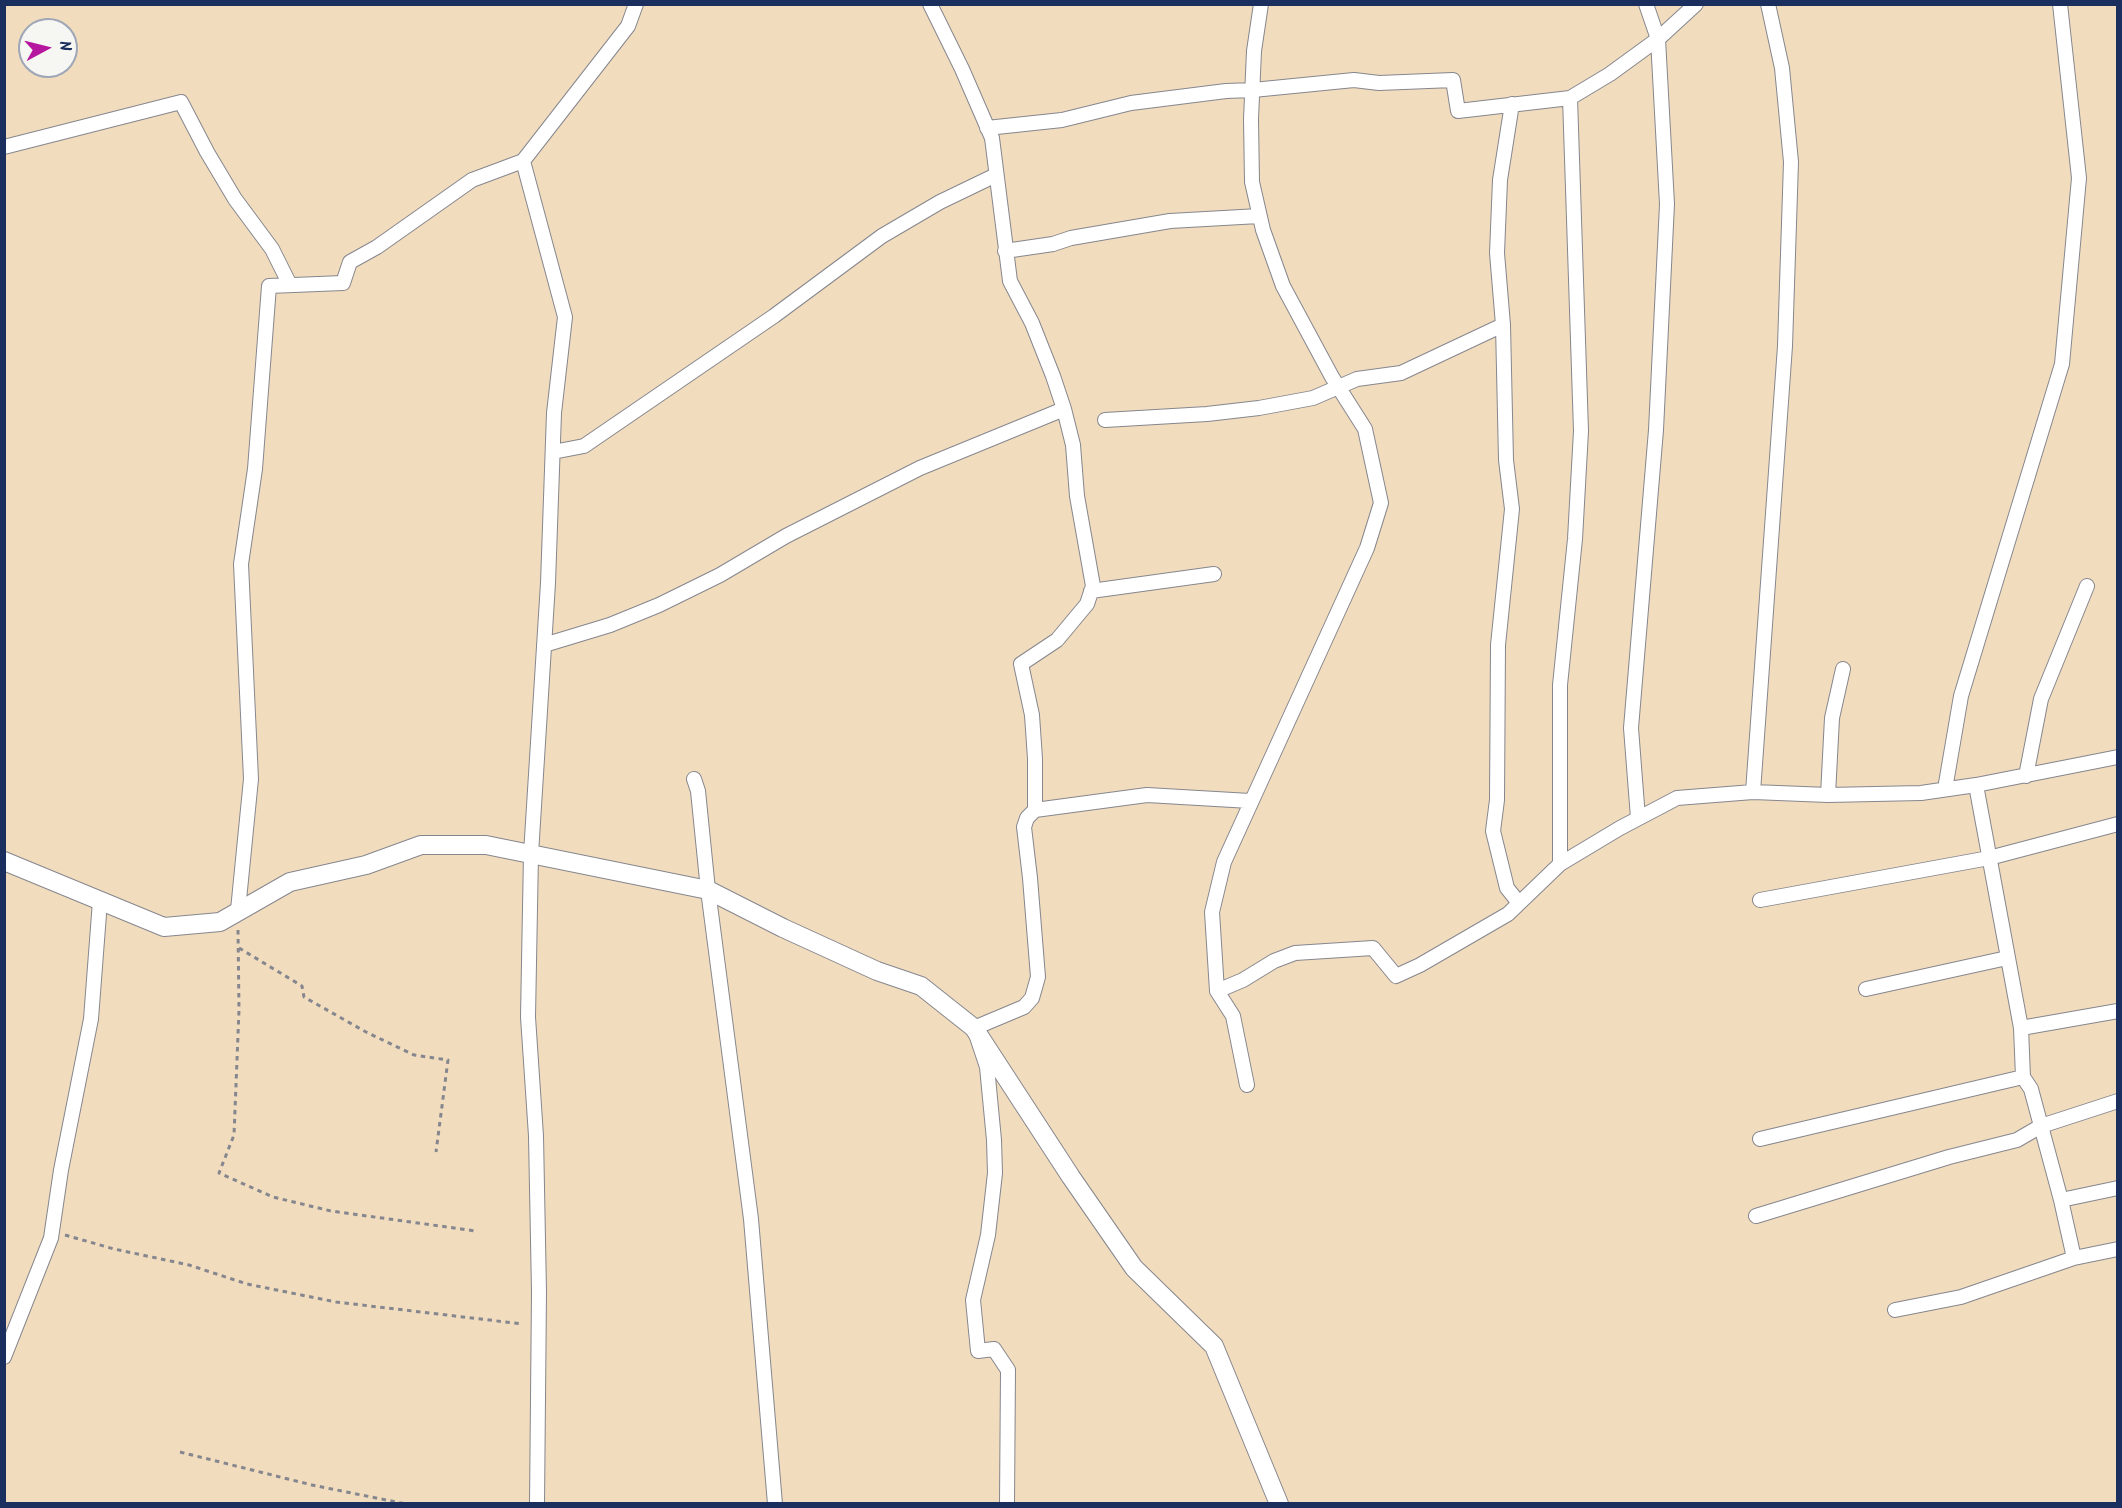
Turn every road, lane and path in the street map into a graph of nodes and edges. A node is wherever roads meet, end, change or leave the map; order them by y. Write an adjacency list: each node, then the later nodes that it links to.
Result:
1 (636, 4): 14 (street)
2 (930, 4): 12 (street)
3 (1261, 4): 9 (street)
4 (1646, 4): 8 (street)
5 (1696, 4): 8 (street)
6 (1768, 4): 34 (street)
7 (2060, 4): 33 (street)
8 (1658, 39): 10 (street); 38 (street)
9 (1253, 90): 11 (street); 12 (street); 16 (street)
10 (1570, 98): 11 (street); 43 (street)
11 (1512, 104): 19 (street)
12 (987, 128): 15 (street)
13 (4, 147): 18 (street)
14 (523, 161): 18 (street); 23 (street)
15 (996, 175): 17 (street); 23 (street)
16 (1260, 216): 17 (street); 20 (street)
17 (1005, 251): 21 (street)
18 (290, 285): 48 (street)
19 (1503, 325): 20 (street); 47 (street)
20 (1340, 386): 22 (street); 36 (street)
21 (1064, 409): 26 (street); 27 (street)
22 (1105, 420)
23 (553, 452): 27 (street)
24 (1214, 574): 26 (street)
25 (2087, 586): 30 (street)
26 (1091, 591): 37 (street)
27 (544, 645): 40 (street)
28 (1843, 669): 35 (street)
29 (2118, 757): 30 (street)
30 (2026, 776): 32 (street)
31 (694, 779): 44 (street)
32 (1976, 785): 33 (street); 41 (street)
33 (1945, 789): 35 (street)
34 (1753, 792): 35 (street); 38 (street)
35 (1828, 795)
36 (1250, 801): 37 (street); 52 (street)
37 (1035, 810): 54 (street)
38 (1638, 818): 43 (street)
39 (2118, 824): 41 (street)
40 (531, 854): 44 (street); 48 (street); 70 (street)
41 (1989, 858): 45 (street); 50 (street)
42 (4, 861): 46 (street)
43 (1560, 864): 47 (street)
44 (708, 890): 54 (street); 75 (street)
45 (1760, 900)
46 (100, 901): 48 (street); 66 (street)
47 (1519, 903): 52 (street)
48 (238, 910): 49 (path)
49 (239, 948): 61 (path); 65 (path)
50 (2007, 958): 51 (street); 55 (street)
51 (1866, 989)
52 (1217, 991): 57 (street)
53 (2118, 1011): 55 (street)
54 (974, 1028): 76 (street); 77 (street)
55 (2021, 1028): 56 (street)
56 (2023, 1077): 59 (street); 60 (street)
57 (1247, 1085)
58 (2118, 1101): 59 (street)
59 (2041, 1126): 63 (street); 64 (street)
60 (1760, 1139)
61 (436, 1152)
62 (2118, 1188): 63 (street)
63 (2061, 1200): 68 (street)
64 (1756, 1216)
65 (476, 1231)
66 (52, 1232): 70 (path); 71 (street)
67 (2118, 1249): 68 (street)
68 (2074, 1258): 69 (street)
69 (1895, 1310)
70 (539, 1326): 74 (street)
71 (4, 1357)
72 (180, 1452): 73 (path)
73 (406, 1503)
74 (537, 1503)
75 (775, 1503)
76 (1006, 1503)
77 (1279, 1503)

